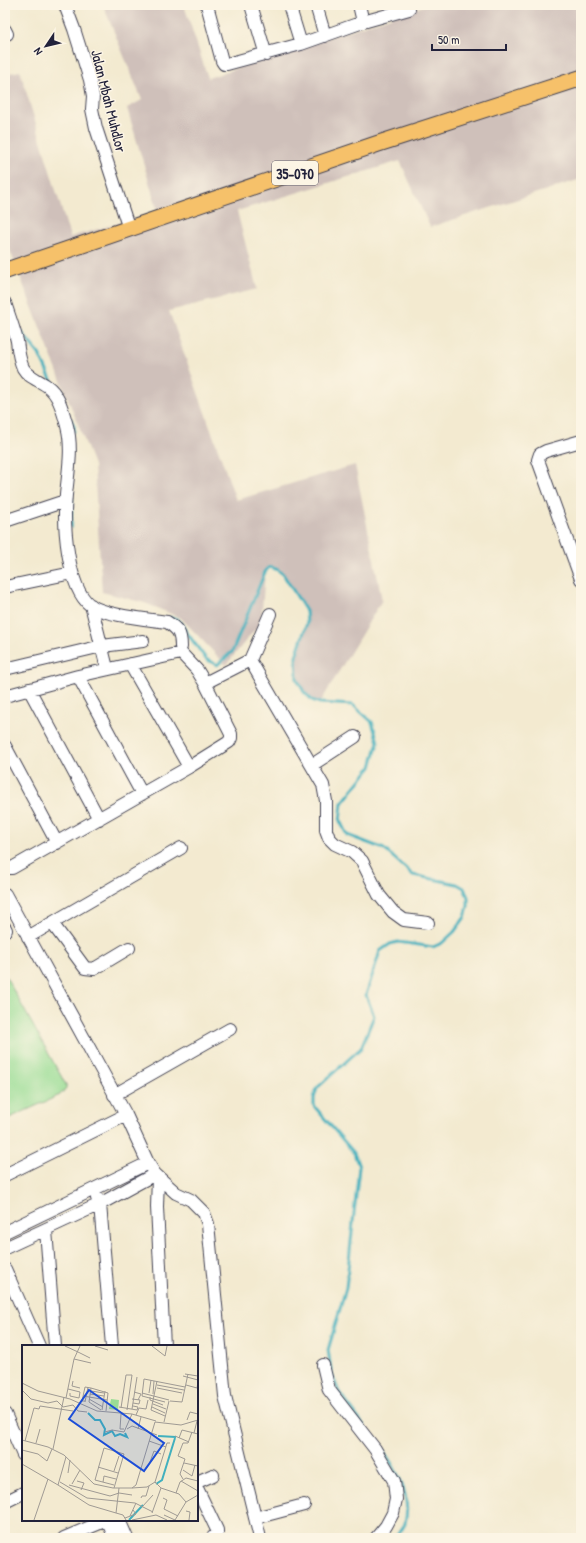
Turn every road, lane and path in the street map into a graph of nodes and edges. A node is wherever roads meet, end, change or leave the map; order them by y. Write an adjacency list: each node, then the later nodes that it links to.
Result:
1 (65, 5): 14 (street, Jalan Mbah Muhdlor)
2 (207, 5): 12 (street)
3 (251, 5): 12 (street)
4 (289, 5): 11 (street)
5 (316, 5): 10 (street)
6 (359, 5): 9 (street)
7 (392, 9): 8 (street); 9 (street)
8 (409, 9)
9 (364, 22): 10 (street)
10 (325, 36): 11 (street)
11 (301, 44): 12 (street)
12 (266, 55)
13 (581, 78): 14 (main road, 35-070)
14 (129, 229): 15 (main road, 35-070)
15 (8, 270)
16 (5, 304): 18 (street)
17 (581, 441): 21 (street)
18 (66, 501): 19 (street); 20 (street)
19 (5, 521)
20 (72, 572): 22 (street); 23 (street)
21 (581, 579)
22 (5, 588)
23 (91, 605): 26 (street); 27 (street)
24 (270, 614): 28 (street)
25 (143, 641): 26 (street)
26 (102, 646): 29 (street); 31 (street)
27 (181, 646)
28 (250, 660): 33 (street); 38 (street)
29 (106, 664)
30 (130, 664): 32 (street); 33 (street); 39 (street)
31 (5, 669)
32 (78, 676): 34 (street); 40 (street)
33 (205, 683): 39 (street)
34 (29, 689): 35 (street); 41 (street)
35 (5, 696)
36 (355, 737): 38 (street)
37 (5, 746): 42 (street)
38 (312, 765): 48 (street)
39 (189, 767): 40 (street)
40 (142, 794): 41 (street)
41 (99, 819): 42 (street)
42 (56, 843): 44 (street)
43 (181, 848): 47 (street)
44 (5, 865)
45 (5, 894): 46 (street)
46 (9, 911): 49 (street)
47 (52, 923): 49 (street); 50 (street)
48 (428, 923)
49 (28, 937): 52 (street)
50 (129, 948)
51 (230, 1029): 52 (street)
52 (114, 1094): 53 (street)
53 (126, 1115): 54 (street); 55 (street)
54 (148, 1163): 56 (street); 57 (street)
55 (5, 1175)
56 (156, 1176): 58 (street); 66 (street); 76 (street)
57 (93, 1190): 58 (street); 60 (street)
58 (100, 1204): 59 (street); 65 (street)
59 (46, 1230): 61 (street); 64 (street)
60 (5, 1232)
61 (5, 1248)
62 (5, 1269): 63 (street)
63 (39, 1345)
64 (55, 1345)
65 (112, 1345)
66 (164, 1345)
67 (323, 1364): 85 (street)
68 (5, 1414): 69 (street)
69 (22, 1453)
70 (213, 1475): 71 (street)
71 (198, 1482)
72 (198, 1490): 83 (street)
73 (22, 1494): 74 (street)
74 (5, 1502)
75 (304, 1505): 76 (street)
76 (255, 1518): 84 (street)
77 (105, 1521): 80 (street)
78 (107, 1521): 81 (street)
79 (119, 1521): 82 (street)
80 (64, 1538)
81 (115, 1538)
82 (127, 1538)
83 (212, 1538)
84 (260, 1538)
85 (376, 1538)

